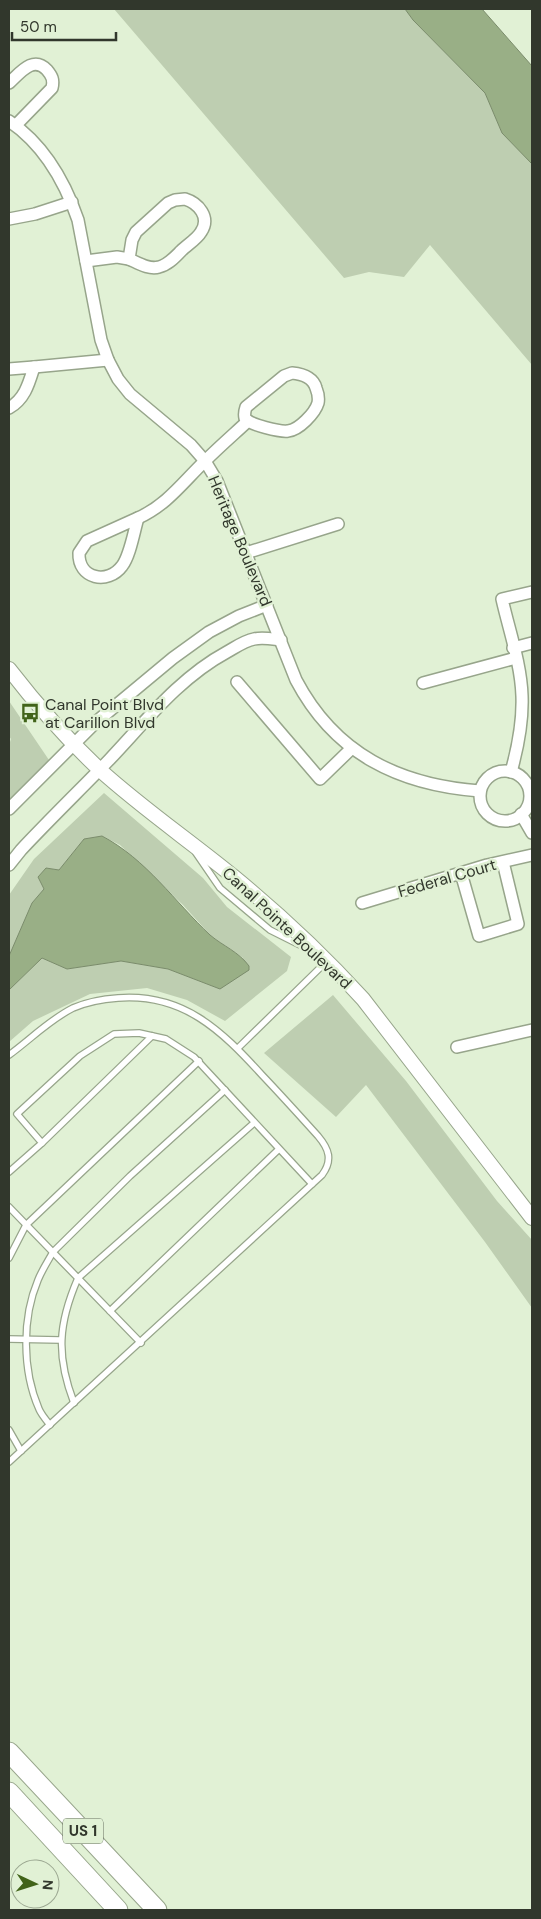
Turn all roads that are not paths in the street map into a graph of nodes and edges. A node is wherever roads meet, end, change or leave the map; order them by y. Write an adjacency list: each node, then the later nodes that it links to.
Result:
1 (9, 83): 2 (street)
2 (12, 123): 3 (street, Heritage Boulevard)
3 (72, 202): 4 (street); 6 (street, Heritage Boulevard)
4 (9, 219)
5 (129, 259): 5 (street); 6 (street)
6 (86, 261): 7 (street, Heritage Boulevard)
7 (108, 360): 8 (street); 12 (street, Heritage Boulevard)
8 (34, 367): 9 (street); 10 (street)
9 (9, 370)
10 (9, 408)
11 (248, 421): 11 (street); 12 (street)
12 (205, 461): 13 (street); 15 (street, Heritage Boulevard)
13 (138, 518): 13 (street)
14 (338, 524): 15 (street)
15 (246, 554): 17 (street, Heritage Boulevard)
16 (532, 592): 20 (street)
17 (266, 605): 18 (street, Heritage Boulevard); 24 (street)
18 (280, 640): 25 (street, Heritage Boulevard); 26 (street)
19 (532, 643): 20 (street)
20 (514, 653): 23 (street); 27 (street)
21 (9, 669): 24 (street, Canal Pointe Boulevard)
22 (237, 682): 25 (street)
23 (423, 683)
24 (76, 744): 26 (street, Canal Pointe Boulevard); 29 (street)
25 (352, 748): 28 (street, Heritage Boulevard)
26 (100, 769): 34 (street); 37 (street, Canal Pointe Boulevard)
27 (511, 772): 28 (street); 30 (street)
28 (480, 791): 30 (street)
29 (9, 809)
30 (521, 814): 31 (street)
31 (532, 833)
32 (532, 855): 33 (street, Federal Court)
33 (503, 862): 35 (street, Federal Court); 35 (street)
34 (9, 865)
35 (461, 873): 36 (street, Federal Court)
36 (362, 903)
37 (323, 958): 40 (lane); 51 (street, Canal Pointe Boulevard)
38 (532, 1030): 41 (street)
39 (152, 1036): 43 (lane); 46 (lane); 46 (lane)
40 (238, 1048): 42 (lane); 49 (lane)
41 (457, 1048)
42 (10, 1052)
43 (198, 1061): 44 (lane); 52 (lane)
44 (224, 1090): 45 (lane); 53 (lane)
45 (254, 1123): 47 (lane); 55 (lane)
46 (42, 1143): 48 (lane)
47 (278, 1150): 49 (lane); 56 (lane)
48 (9, 1172)
49 (312, 1184): 60 (lane)
50 (9, 1207): 52 (lane)
51 (532, 1218)
52 (26, 1225): 53 (lane); 54 (lane)
53 (53, 1252): 55 (lane); 58 (lane)
54 (9, 1258)
55 (78, 1278): 56 (lane); 59 (lane)
56 (110, 1311): 60 (lane)
57 (9, 1339): 58 (lane)
58 (26, 1339): 59 (lane); 62 (lane)
59 (60, 1340): 61 (lane)
60 (141, 1343): 61 (lane)
61 (74, 1403): 62 (lane)
62 (50, 1425): 64 (lane)
63 (9, 1430): 64 (lane)
64 (20, 1451): 65 (lane)
65 (9, 1462)
66 (9, 1752): 69 (highway, US 1)
67 (9, 1792): 68 (highway, US 1)
68 (118, 1910)
69 (157, 1910)

